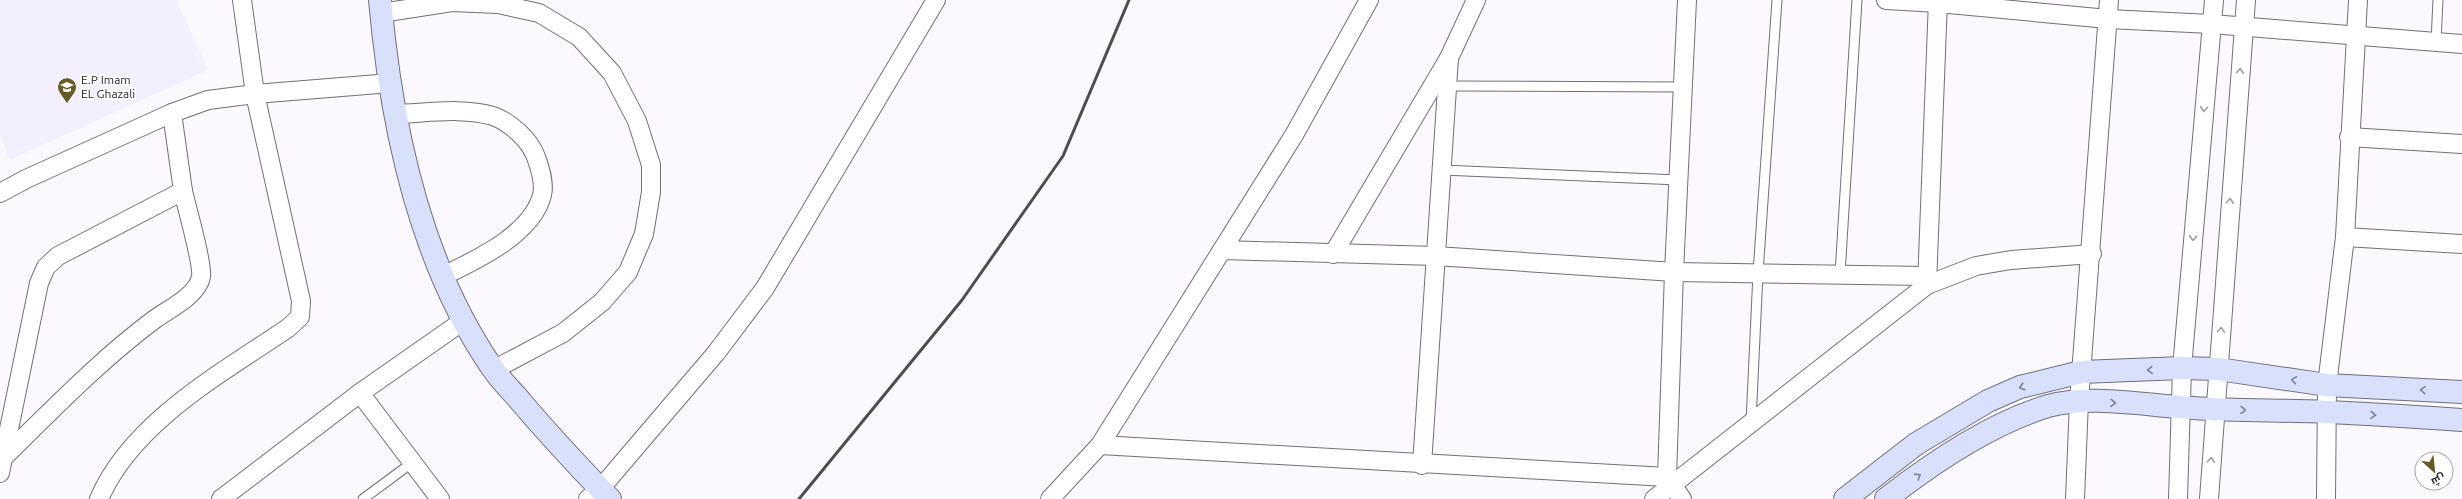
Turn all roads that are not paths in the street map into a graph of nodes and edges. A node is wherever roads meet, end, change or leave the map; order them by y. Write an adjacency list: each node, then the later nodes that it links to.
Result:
1 (242, 0): 27 (street)
2 (936, 0): 66 (street)
3 (1369, 0): 38 (street)
4 (1476, 0): 23 (street)
5 (1687, 0): 26 (street)
6 (1777, 0): 43 (lane)
7 (1857, 0): 44 (lane)
8 (1886, 0): 14 (street)
9 (2109, 0): 17 (street)
10 (2214, 0): 18 (street)
11 (2246, 0): 19 (street)
12 (2358, 0): 20 (street)
13 (2438, 0): 21 (lane)
14 (1938, 1): 17 (street); 46 (street)
15 (380, 6): 16 (street); 24 (street)
16 (538, 6): 50 (street)
17 (2108, 19): 18 (street); 40 (street)
18 (2211, 24): 19 (street); 48 (street, one-way to 48)
19 (2243, 27): 20 (street); 49 (street, one-way to 19)
20 (2356, 37): 21 (street); 30 (street)
21 (2436, 42): 22 (street)
22 (2462, 44)
23 (1449, 58): 25 (street); 39 (street)
24 (391, 83): 27 (street); 29 (street)
25 (1447, 86): 26 (lane); 32 (street)
26 (1683, 88): 33 (street)
27 (255, 94): 28 (street); 67 (street)
28 (172, 113): 34 (street); 35 (street)
29 (396, 114): 45 (street); 45 (street)
30 (2350, 137): 31 (street); 36 (street)
31 (2462, 144)
32 (1441, 170): 33 (lane); 41 (street)
33 (1679, 180): 42 (street)
34 (183, 191): 64 (street); 64 (street)
35 (0, 193)
36 (2345, 237): 37 (street); 52 (street)
37 (2462, 244)
38 (1222, 250): 39 (street); 61 (street)
39 (1333, 254): 41 (street)
40 (2092, 254): 46 (street); 51 (street)
41 (1436, 256): 42 (street); 63 (street)
42 (1674, 272): 43 (street); 65 (street)
43 (1758, 273): 44 (street); 60 (lane)
44 (1840, 274): 46 (street)
45 (441, 277): 47 (street)
46 (1927, 280): 60 (street)
47 (463, 321): 50 (street); 54 (street)
48 (2182, 368): 49 (street); 51 (street, one-way to 51); 56 (street)
49 (2218, 369): 52 (street, one-way to 49); 57 (street)
50 (493, 370): 66 (street)
51 (2081, 372): 55 (street); 73 (street, one-way to 73)
52 (2327, 385): 53 (street, one-way to 52); 58 (street)
53 (2462, 392)
54 (360, 393): 62 (street); 68 (street)
55 (2079, 401): 56 (street, one-way to 56); 74 (street, one-way to 55); 75 (street)
56 (2181, 408): 57 (street); 76 (street)
57 (2215, 410): 58 (street, one-way to 58); 77 (street, one-way to 57)
58 (2326, 412): 59 (street, one-way to 59); 78 (street)
59 (2462, 420)
60 (1751, 423): 65 (street)
61 (1100, 446): 63 (street); 71 (street)
62 (413, 462): 69 (lane); 70 (street)
63 (1422, 465): 65 (street)
64 (2, 466)
65 (1674, 487): 72 (street)
66 (599, 496)
67 (99, 499)
68 (220, 499)
69 (363, 499)
70 (440, 499)
71 (1050, 499)
72 (1654, 499)
73 (1845, 499)
74 (1886, 499)
75 (2075, 499)
76 (2178, 499)
77 (2209, 499)
78 (2326, 499)

